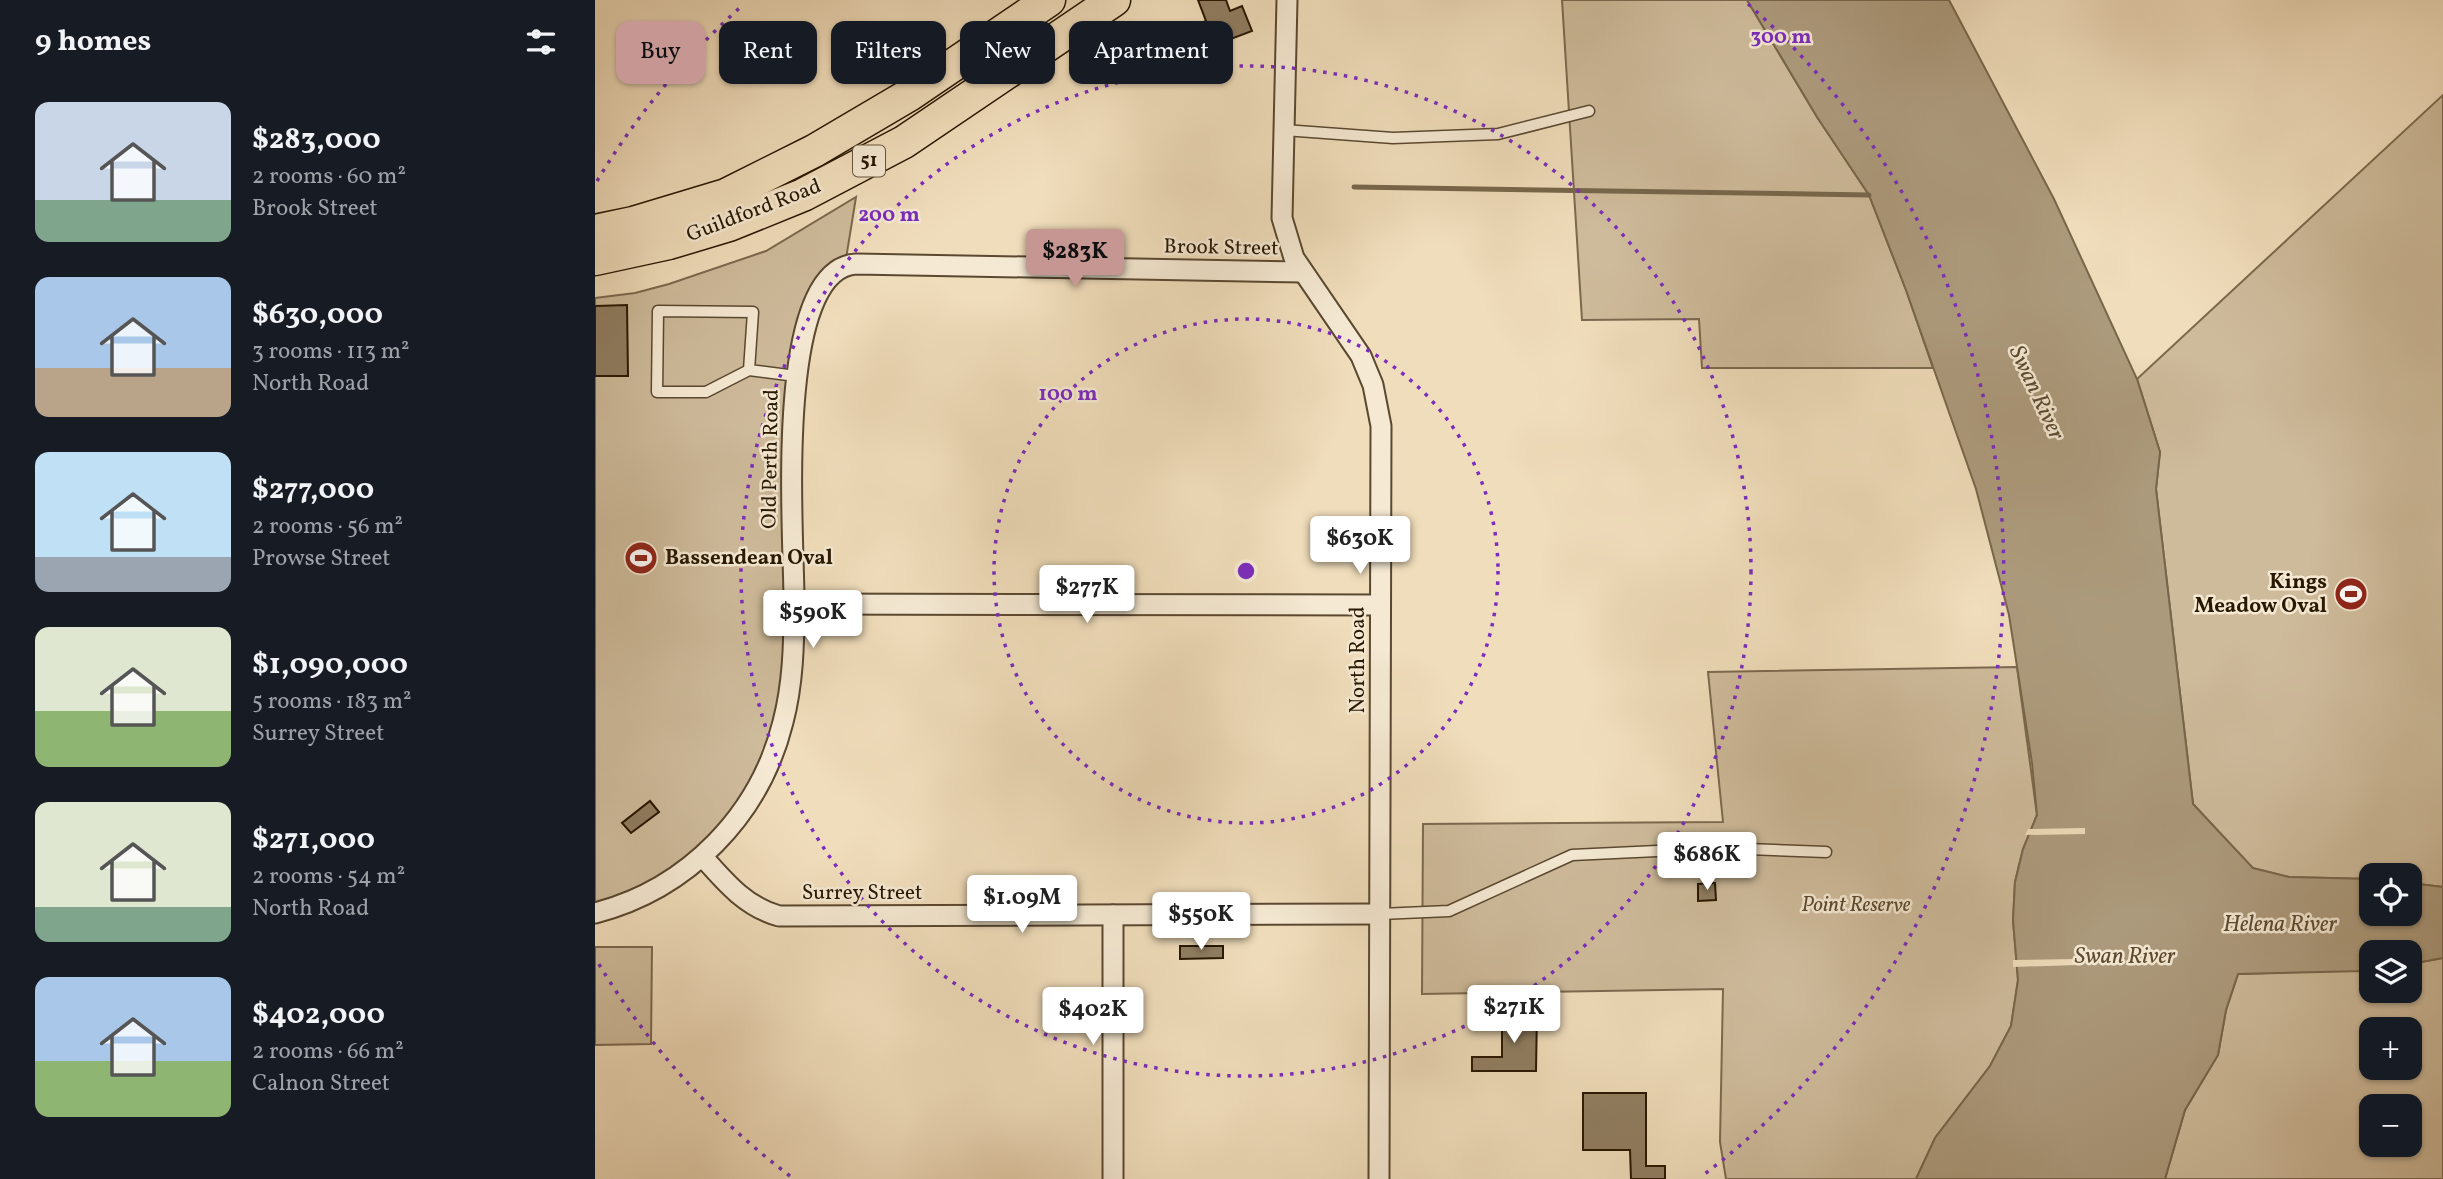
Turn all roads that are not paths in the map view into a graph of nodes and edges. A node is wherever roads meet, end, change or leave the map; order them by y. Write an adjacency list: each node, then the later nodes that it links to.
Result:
1 (1049, 0): 6 (highway, Guildford Road / 51)
2 (1114, 0): 7 (highway, Guildford Road / 51)
3 (1287, 0): 5 (street, North Road)
4 (1589, 111): 5 (lane)
5 (1284, 130): 9 (street, North Road)
6 (595, 231)
7 (595, 259)
8 (845, 265): 9 (street, Brook Street); 11 (street, Old Perth Road)
9 (1303, 272): 13 (street, North Road)
10 (750, 370): 10 (lane); 11 (lane)
11 (796, 376): 12 (street, Old Perth Road)
12 (794, 604): 13 (street); 15 (street, Old Perth Road)
13 (1380, 605): 17 (street, North Road)
14 (1826, 852): 17 (lane)
15 (703, 857): 16 (street, Old Perth Road); 18 (street, Surrey Street)
16 (595, 913)
17 (1380, 914): 18 (street, Surrey Street); 20 (street, North Road)
18 (1113, 915): 19 (street)
19 (1113, 1179)
20 (1379, 1179)

